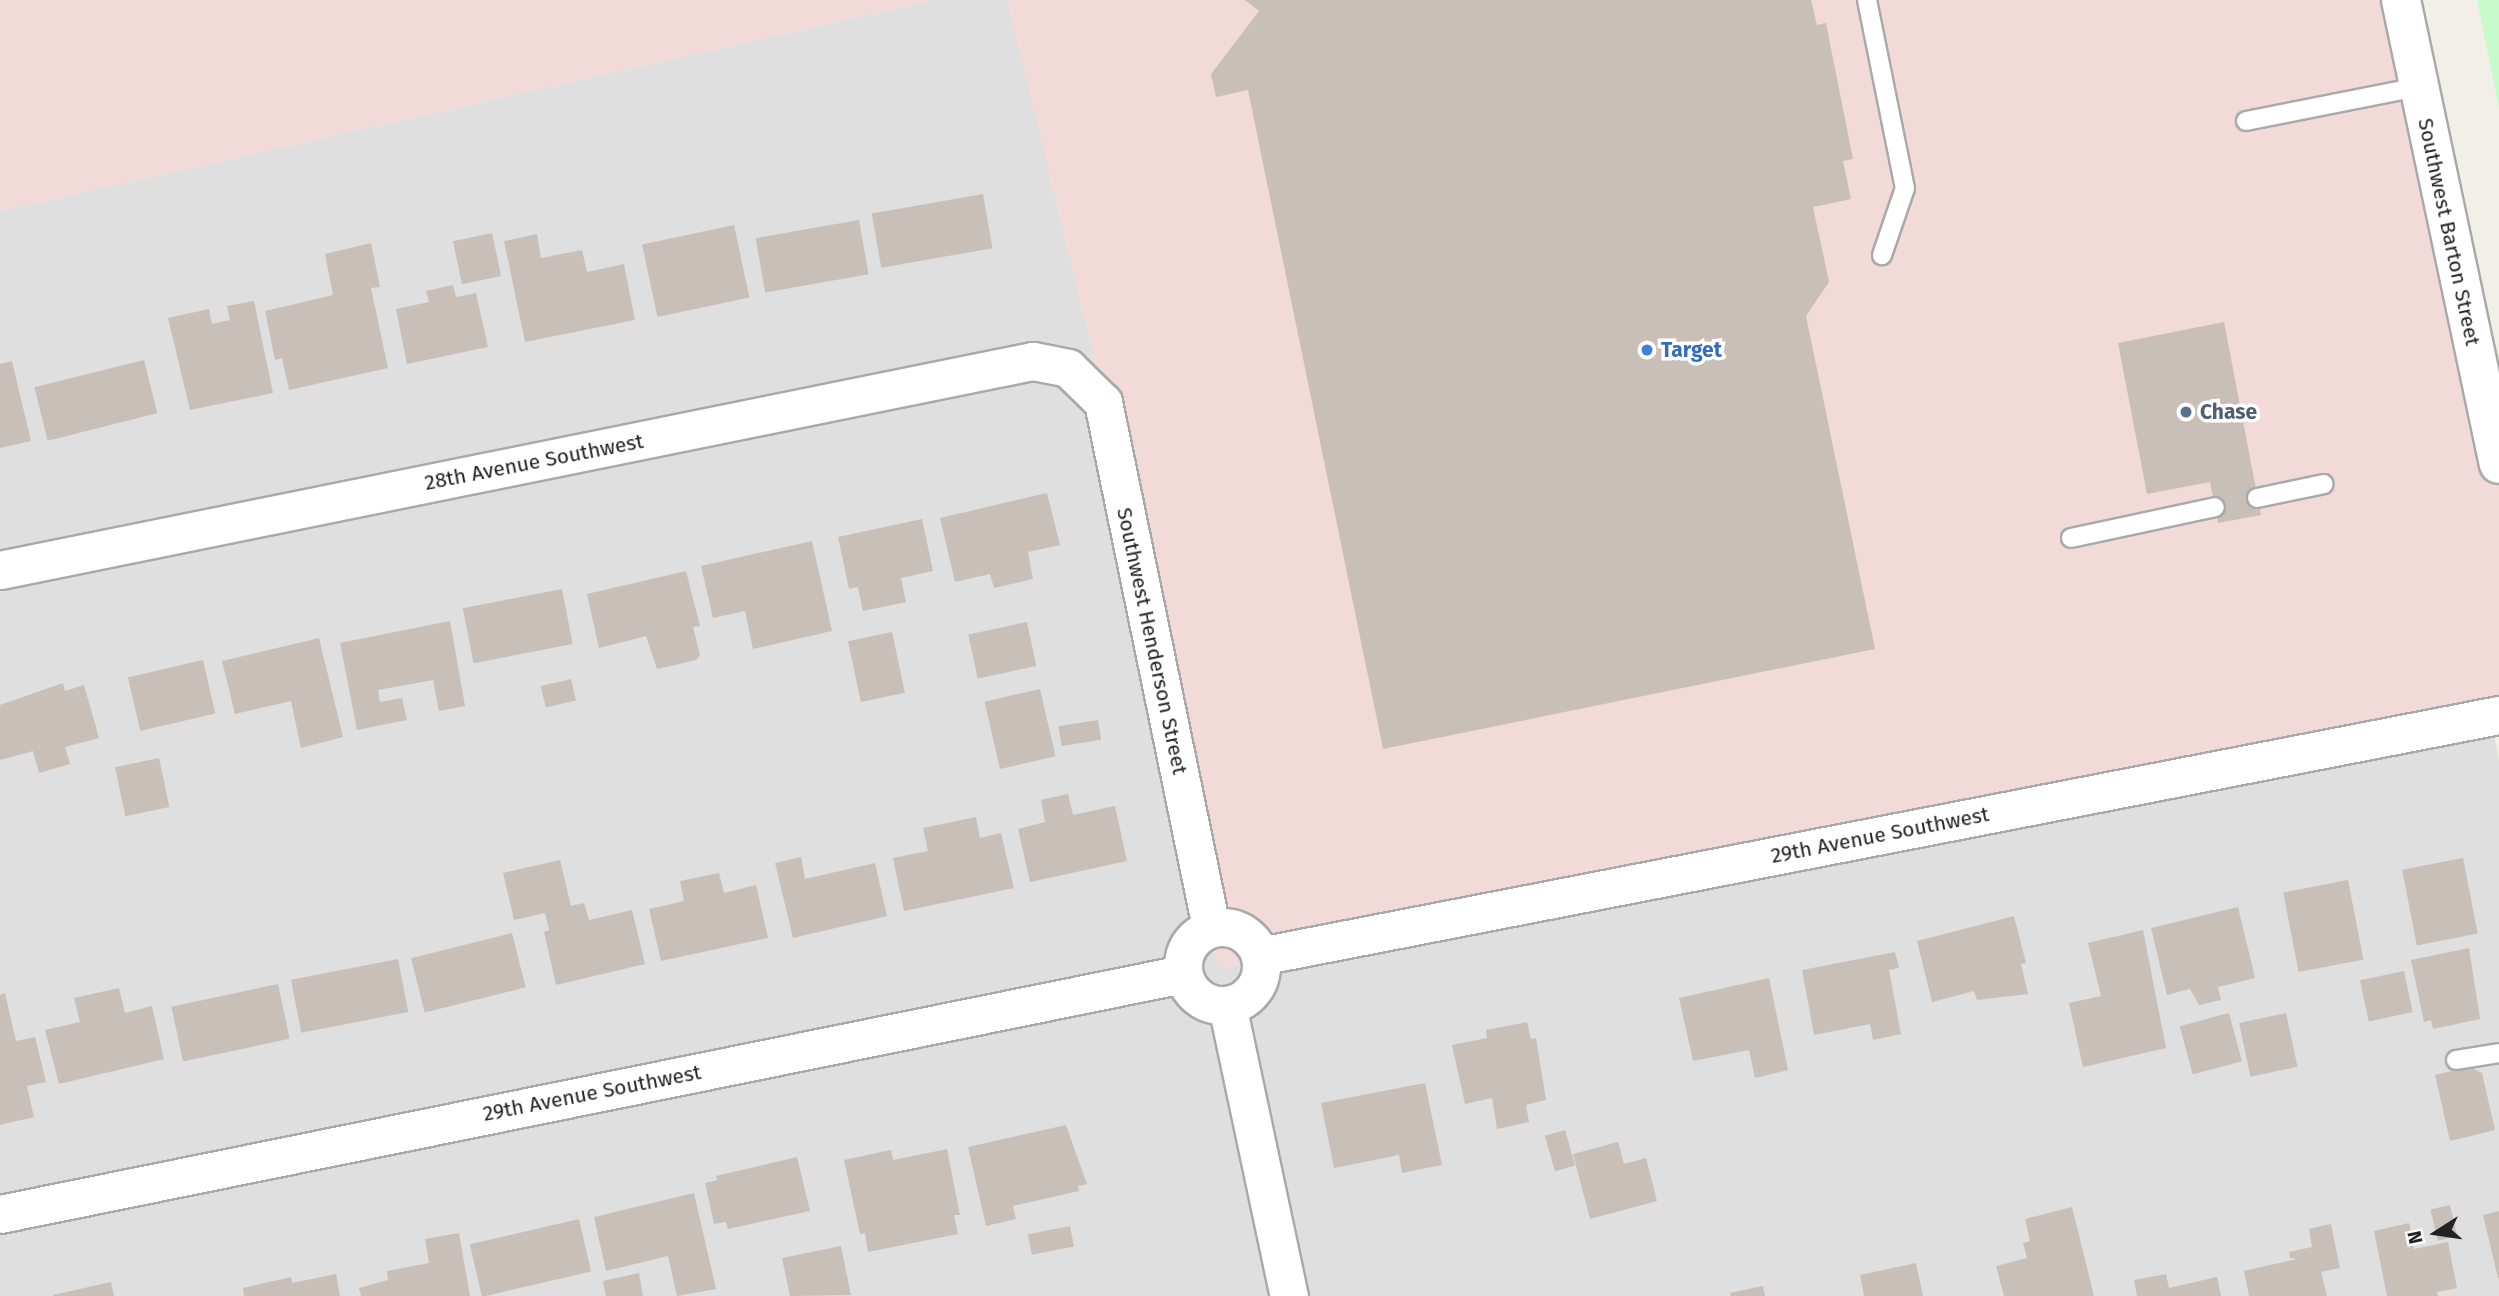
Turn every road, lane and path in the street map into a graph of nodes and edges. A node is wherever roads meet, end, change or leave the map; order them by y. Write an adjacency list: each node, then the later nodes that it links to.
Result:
1 (1867, 0): 5 (lane)
2 (2401, 0): 3 (street, Southwest Barton Street)
3 (2418, 87): 4 (lane); 7 (street, Southwest Barton Street)
4 (2246, 121)
5 (1882, 254)
6 (1068, 368): 12 (street, 28th Avenue Southwest); 14 (street, Southwest Henderson Street)
7 (2499, 464)
8 (2324, 484): 9 (lane)
9 (2258, 498)
10 (2215, 507): 11 (lane)
11 (2071, 538)
12 (0, 570)
13 (2499, 715): 15 (street, 29th Avenue Southwest)
14 (1211, 928): 15 (street); 16 (street)
15 (1261, 956): 17 (street)
16 (1183, 974): 17 (street); 20 (street, 29th Avenue Southwest)
17 (1227, 1005): 21 (street)
18 (2499, 1053): 19 (lane)
19 (2456, 1059)
20 (0, 1214)
21 (1289, 1296)

